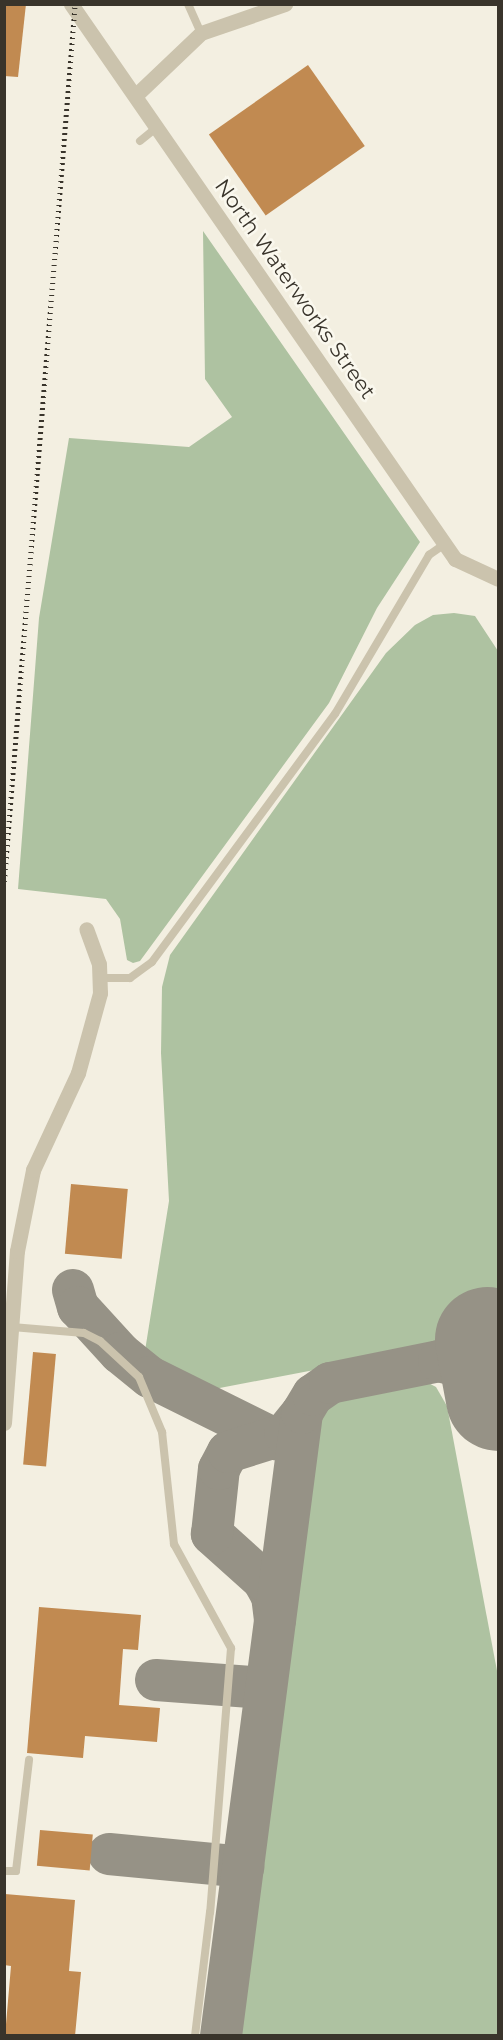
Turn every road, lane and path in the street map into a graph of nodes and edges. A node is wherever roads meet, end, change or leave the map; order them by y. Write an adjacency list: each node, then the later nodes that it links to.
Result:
1 (71, 4): 5 (street, North Waterworks Street)
2 (188, 4): 4 (lane)
3 (285, 4): 4 (street)
4 (201, 33): 5 (street)
5 (136, 95): 6 (street, North Waterworks Street)
6 (158, 127): 7 (lane); 8 (street, North Waterworks Street)
7 (140, 141)
8 (445, 544): 9 (street, North Waterworks Street); 11 (lane)
9 (498, 579)
10 (86, 929): 11 (street)
11 (101, 978): 12 (street)
12 (12, 1327): 13 (street); 16 (lane)
13 (4, 1423)
14 (29, 1760): 15 (lane)
15 (4, 1871)
16 (195, 2036)

